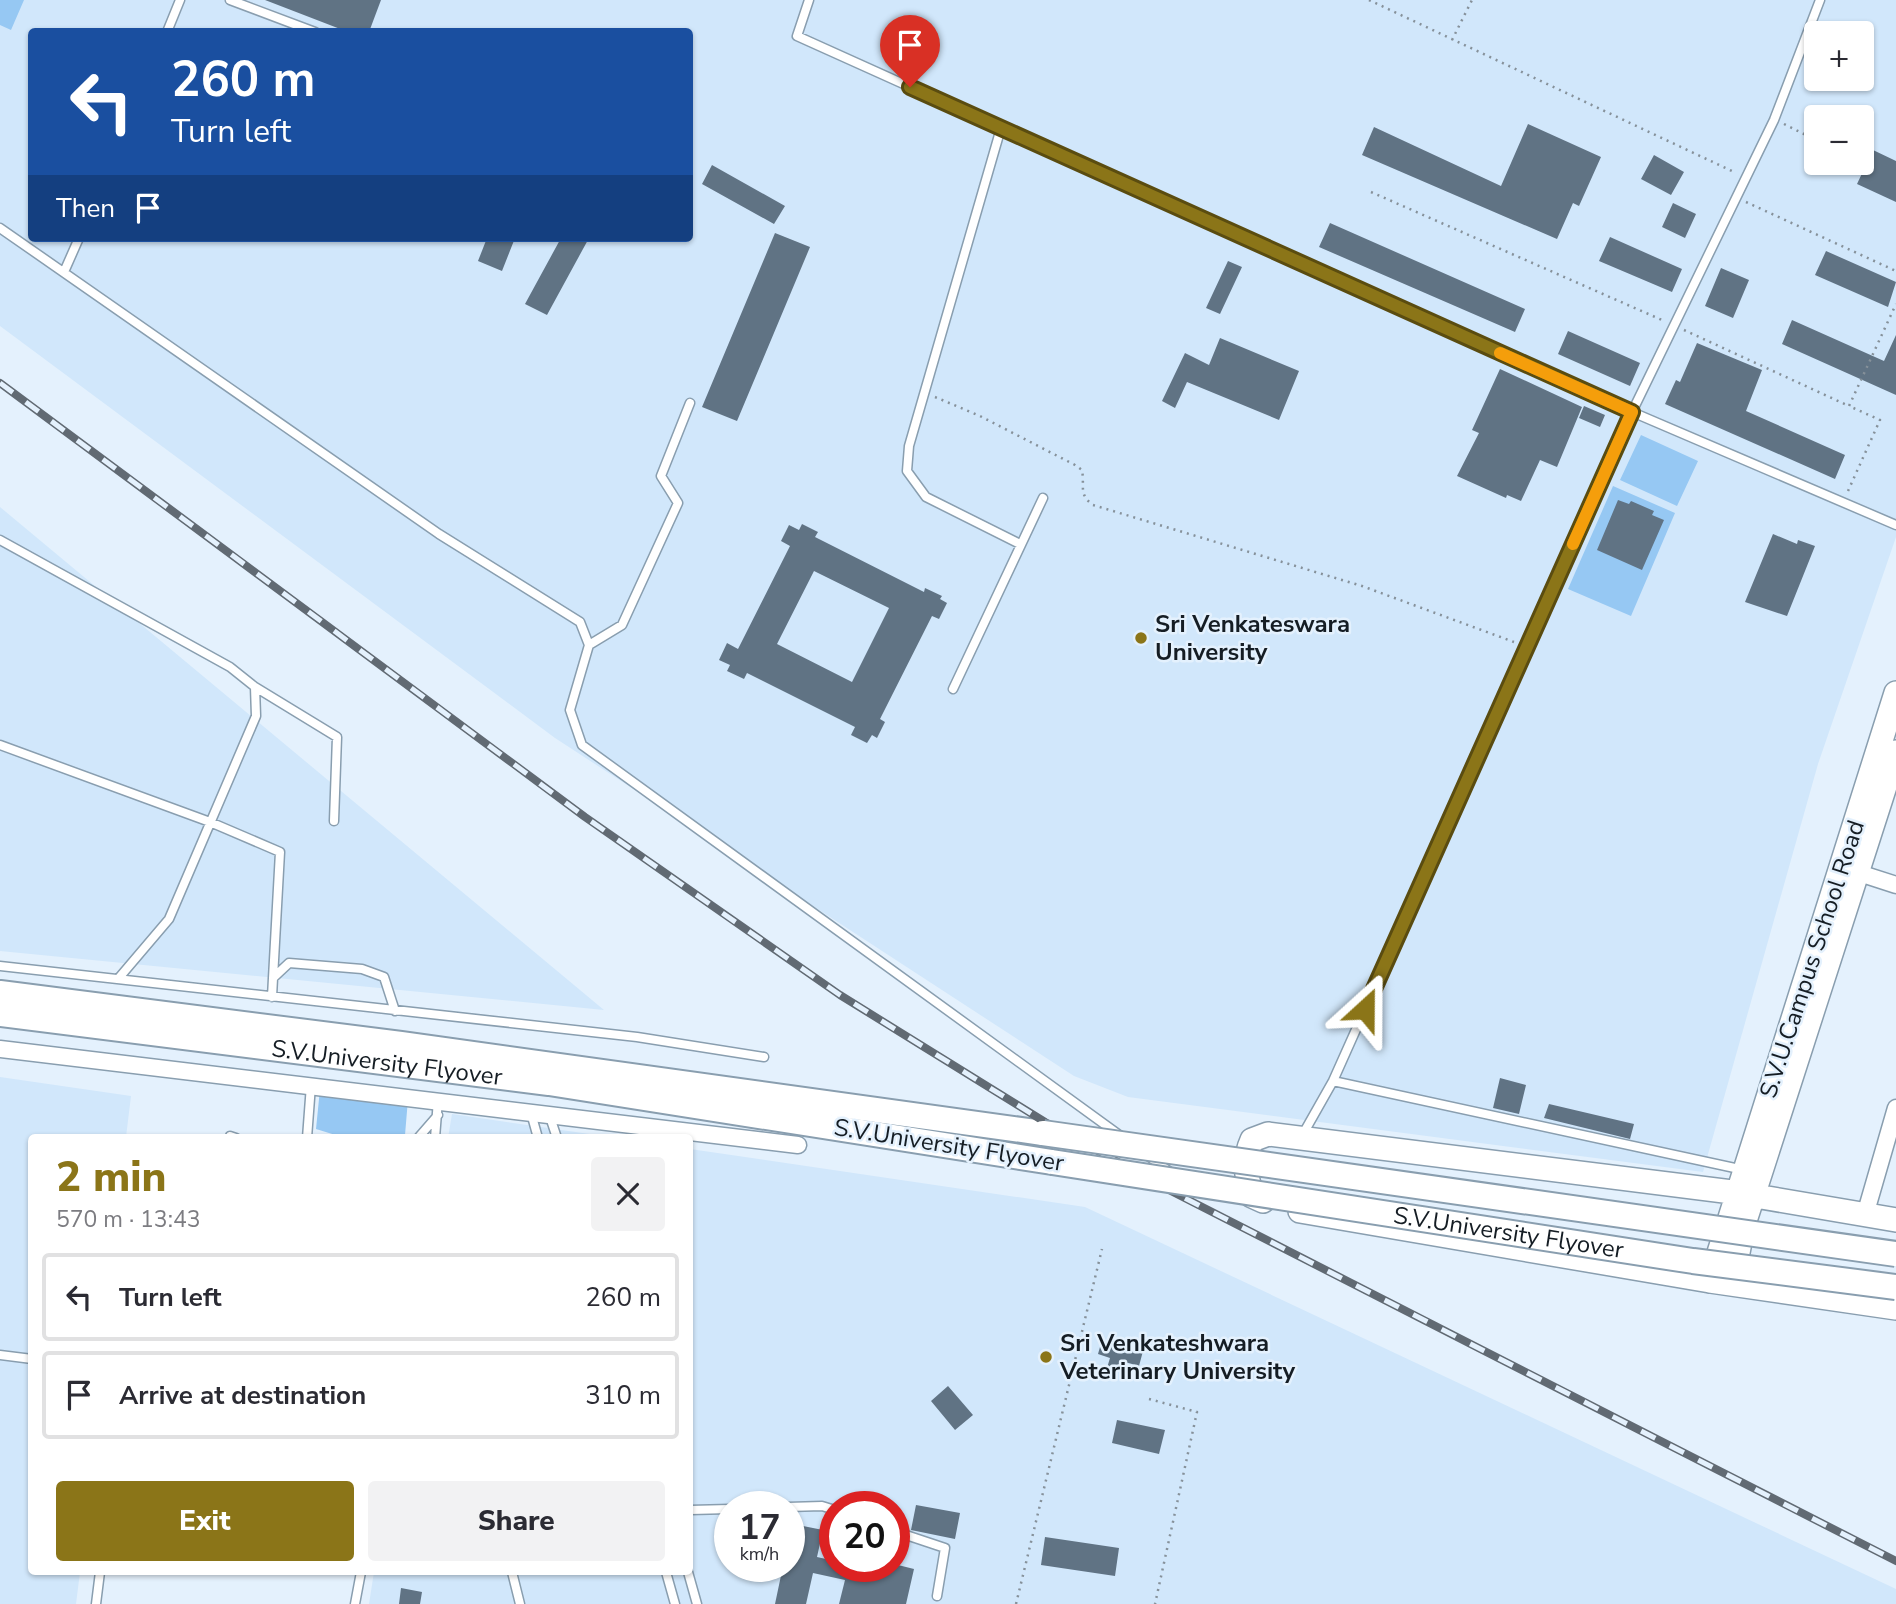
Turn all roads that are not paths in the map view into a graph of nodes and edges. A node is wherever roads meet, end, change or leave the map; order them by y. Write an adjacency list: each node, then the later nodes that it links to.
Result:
1 (180, 0): 5 (lane)
2 (230, 0): 6 (lane)
3 (809, 0): 7 (lane)
4 (1820, 0): 12 (lane)
5 (169, 28)
6 (304, 28)
7 (1001, 128): 12 (lane); 16 (lane)
8 (0, 228): 10 (lane)
9 (77, 242): 10 (lane)
10 (64, 272): 17 (lane)
11 (690, 402): 17 (lane)
12 (1632, 412): 14 (lane); 36 (lane)
13 (1042, 498): 16 (lane)
14 (1896, 525)
15 (0, 540): 18 (lane)
16 (1020, 544): 19 (lane)
17 (589, 645): 51 (lane)
18 (255, 687): 23 (lane); 24 (lane)
19 (953, 689)
20 (1896, 694): 49 (street, S.V.U.Campus School Road)
21 (0, 745): 24 (lane)
22 (1896, 752): 25 (street, S.V.U.Campus School Road)
23 (334, 821)
24 (210, 822): 28 (lane); 29 (lane)
25 (1860, 873): 26 (street); 50 (street, S.V.U.Campus School Road)
26 (1896, 885)
27 (0, 965): 29 (lane)
28 (272, 978): 31 (lane); 32 (lane)
29 (118, 979): 31 (lane)
30 (0, 993): 54 (main road, S.V.University Flyover, bridge)
31 (272, 997): 32 (lane)
32 (395, 1011): 35 (lane)
33 (0, 1014): 56 (main road, S.V.University Flyover, bridge)
34 (0, 1049): 37 (street)
35 (764, 1058)
36 (1333, 1081): 47 (lane); 49 (lane)
37 (311, 1085): 38 (street); 42 (lane)
38 (438, 1107): 40 (street); 43 (lane); 44 (lane)
39 (1896, 1108): 52 (street)
40 (531, 1112): 41 (street); 45 (lane)
41 (549, 1114): 46 (lane); 48 (street)
42 (307, 1134)
43 (421, 1134)
44 (435, 1134)
45 (537, 1134)
46 (555, 1134)
47 (1301, 1137): 50 (street); 51 (street)
48 (798, 1144)
49 (1745, 1170): 50 (street, S.V.U.Campus School Road)
50 (1746, 1194): 52 (street); 55 (street, S.V.U.Campus School Road)
51 (1252, 1196): 55 (street)
52 (1865, 1215): 53 (street)
53 (1896, 1220)
54 (1896, 1254)
55 (1721, 1283): 57 (street)
56 (1896, 1287)
57 (1896, 1308)
58 (0, 1355): 59 (lane)
59 (28, 1358)
60 (714, 1509): 61 (lane)
61 (693, 1510)
62 (910, 1536): 68 (lane)
63 (100, 1575): 69 (lane)
64 (360, 1575): 70 (lane)
65 (513, 1575): 71 (lane)
66 (667, 1575): 72 (lane)
67 (689, 1575): 73 (lane)
68 (937, 1596)
69 (96, 1604)
70 (355, 1604)
71 (520, 1604)
72 (676, 1604)
73 (697, 1604)

